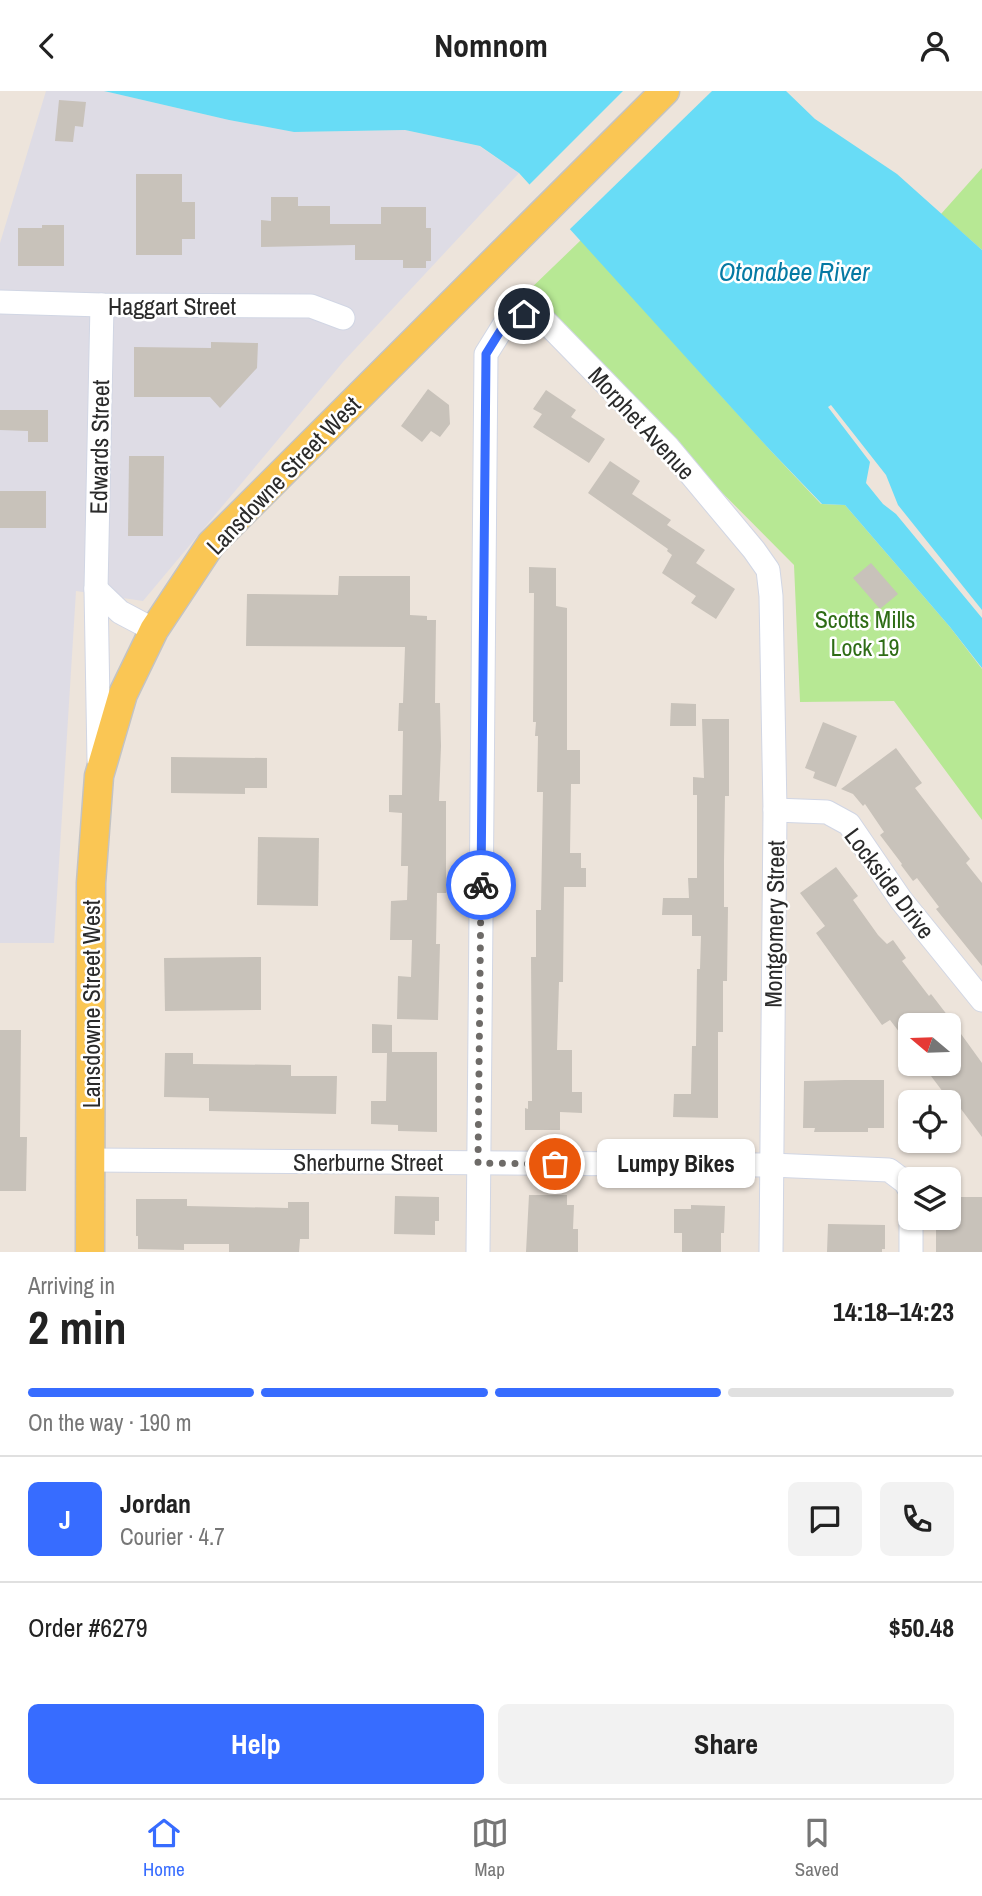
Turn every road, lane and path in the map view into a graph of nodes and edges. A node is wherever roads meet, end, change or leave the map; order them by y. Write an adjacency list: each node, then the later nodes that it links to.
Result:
1 (665, 91): 7 (main road, Lansdowne Street West)
2 (0, 302): 3 (street, Haggart Street)
3 (102, 305): 4 (street, Haggart Street); 5 (street, Edwards Street)
4 (343, 318)
5 (96, 589): 7 (street); 8 (street, Edwards Street)
6 (771, 596): 9 (street, Montgomery Street); 12 (street, Morphet Avenue)
7 (154, 630): 8 (main road, Lansdowne Street West)
8 (99, 776): 11 (main road, Lansdowne Street West)
9 (775, 810): 10 (street, Lockside Drive); 13 (street, Montgomery Street)
10 (982, 1000)
11 (91, 1160): 12 (street, Sherburne Street); 16 (main road, Lansdowne Street West)
12 (478, 1163): 13 (street, Sherburne Street); 17 (street)
13 (771, 1165): 14 (street, Sherburne Street); 18 (street, Montgomery Street)
14 (898, 1177)
15 (911, 1230): 19 (street)
16 (90, 1252)
17 (478, 1252)
18 (771, 1252)
19 (911, 1252)

